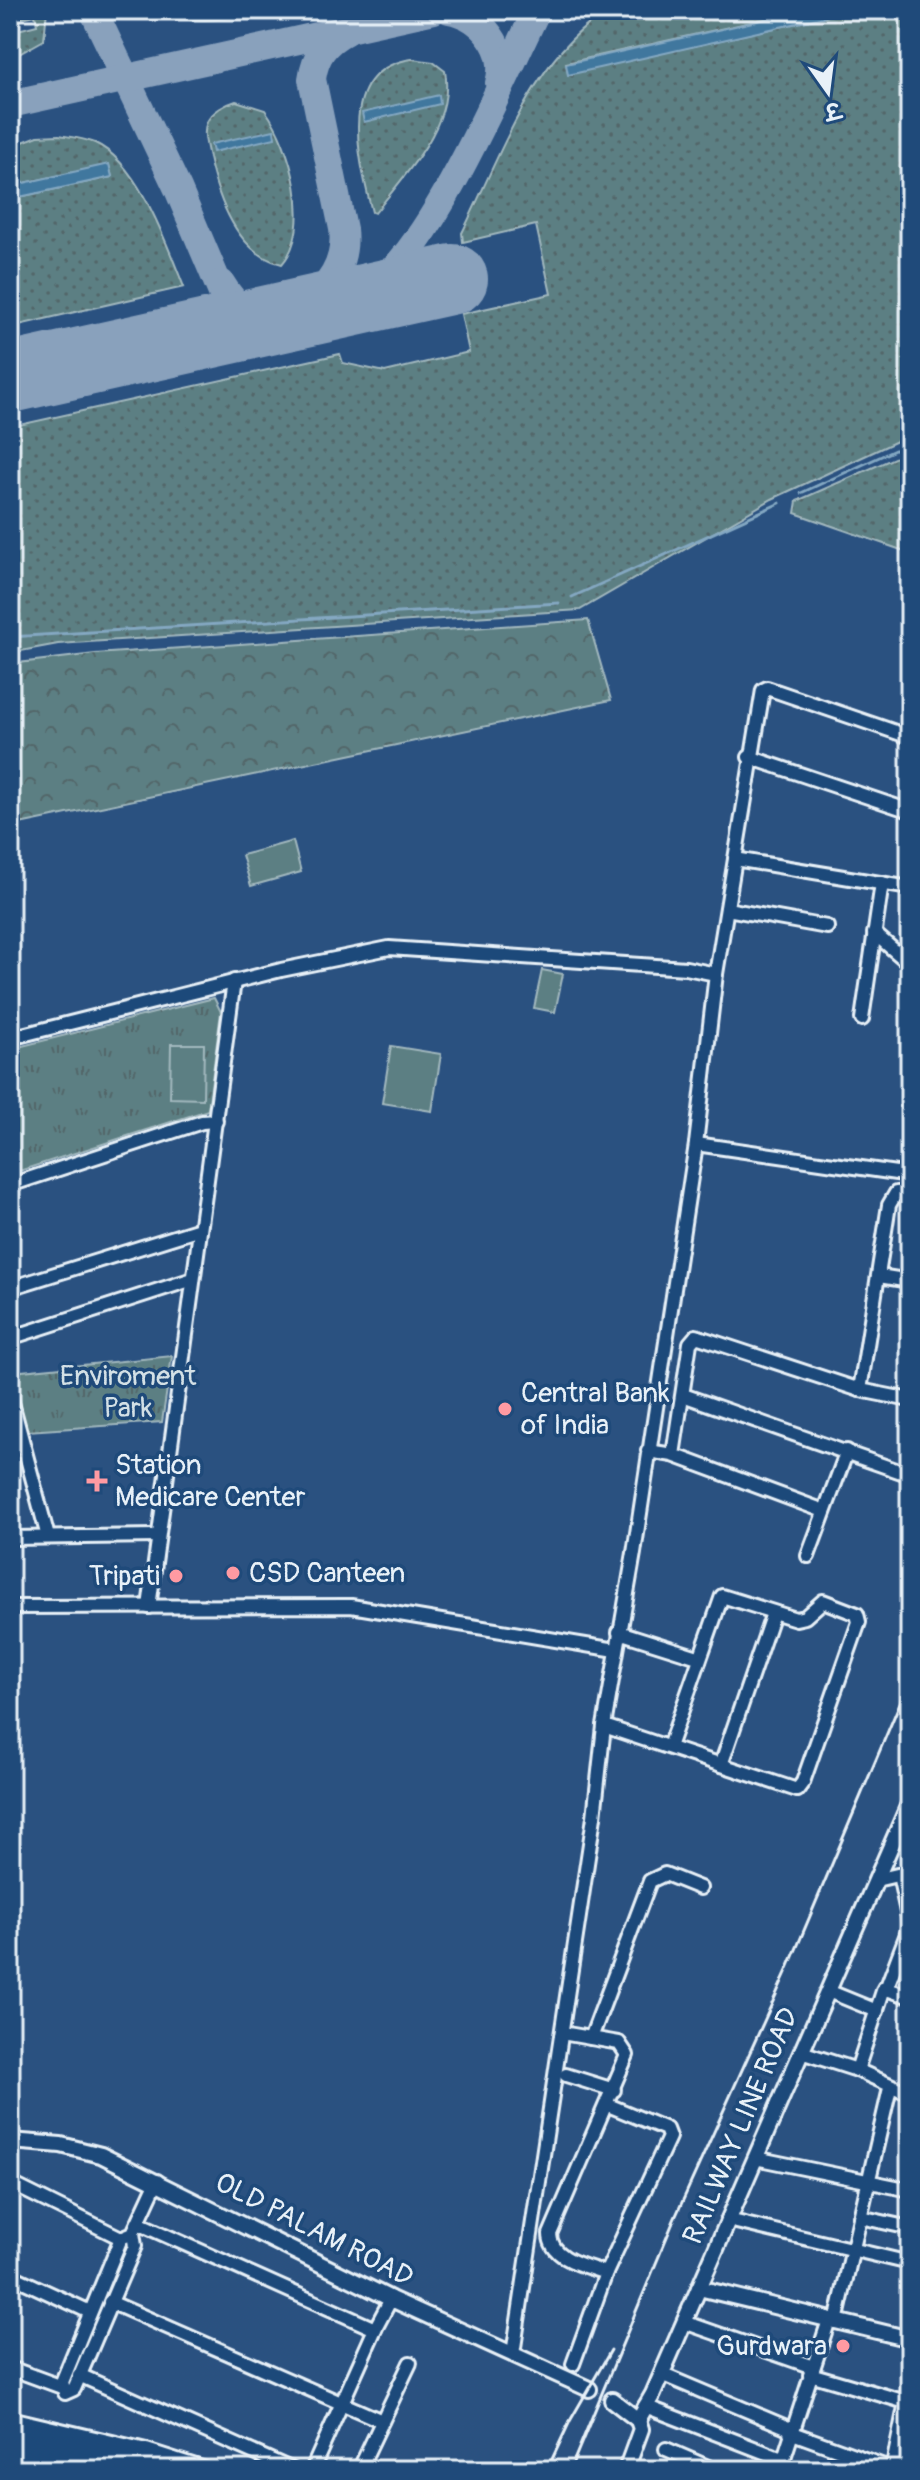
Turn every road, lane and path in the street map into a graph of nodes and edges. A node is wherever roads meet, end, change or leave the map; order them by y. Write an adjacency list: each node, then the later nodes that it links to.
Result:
1 (910, 737): 2 (street)
2 (749, 757): 3 (street); 4 (street)
3 (910, 811)
4 (735, 859): 5 (street); 7 (street)
5 (882, 883): 6 (street); 9 (street)
6 (910, 888)
7 (727, 909): 8 (street); 11 (street)
8 (827, 927)
9 (874, 933): 10 (street); 13 (street)
10 (910, 964)
11 (716, 974): 12 (street); 16 (street)
12 (234, 981): 14 (street); 15 (street)
13 (862, 1019)
14 (10, 1038)
15 (216, 1121): 18 (street); 20 (street)
16 (696, 1144): 17 (street); 31 (street)
17 (910, 1175)
18 (10, 1185)
19 (910, 1192): 21 (street)
20 (200, 1229): 22 (street); 24 (street)
21 (879, 1276): 23 (street); 27 (street)
22 (193, 1279): 26 (street); 36 (street)
23 (910, 1281)
24 (10, 1288)
25 (10, 1320): 26 (street)
26 (12, 1337)
27 (860, 1390): 29 (street); 30 (street)
28 (10, 1395): 37 (street)
29 (683, 1395): 32 (street); 33 (street)
30 (910, 1400)
31 (648, 1451): 33 (street); 43 (street)
32 (847, 1451): 34 (street); 35 (street)
33 (673, 1455): 35 (street)
34 (910, 1475)
35 (824, 1511): 39 (street)
36 (158, 1536): 37 (street); 41 (street)
37 (48, 1537): 38 (street)
38 (10, 1538)
39 (808, 1556)
40 (10, 1607): 41 (street)
41 (149, 1607): 44 (street)
42 (773, 1613): 45 (street); 48 (street); 48 (street)
43 (619, 1632): 44 (street); 45 (street)
44 (616, 1650): 46 (street)
45 (698, 1657): 47 (street)
46 (604, 1726): 47 (street); 59 (street)
47 (669, 1747): 48 (street)
48 (721, 1765)
49 (910, 1802): 51 (street, RAILWAY LINE ROAD)
50 (904, 1874): 51 (street); 53 (street)
51 (876, 1880): 56 (street, RAILWAY LINE ROAD)
52 (700, 1888): 60 (street)
53 (910, 1926): 54 (street)
54 (904, 1960): 55 (street)
55 (886, 1989): 57 (street); 58 (street)
56 (828, 1991): 58 (street); 61 (street, RAILWAY LINE ROAD)
57 (910, 1997)
58 (877, 2011): 62 (street)
59 (562, 2033): 60 (street); 90 (street)
60 (591, 2038): 65 (street)
61 (801, 2052): 62 (street); 69 (street, RAILWAY LINE ROAD)
62 (857, 2070): 64 (street)
63 (566, 2075): 65 (street)
64 (890, 2088): 66 (street); 71 (street)
65 (614, 2090): 67 (street)
66 (910, 2094)
67 (608, 2105): 80 (street); 80 (street)
68 (10, 2141): 70 (street, OLD PALAM ROAD)
69 (755, 2158): 71 (street); 75 (street, RAILWAY LINE ROAD)
70 (157, 2181): 77 (street); 83 (street, OLD PALAM ROAD)
71 (869, 2182): 73 (street); 74 (street)
72 (10, 2183): 77 (street)
73 (910, 2190)
74 (860, 2217): 76 (street); 78 (street)
75 (728, 2220): 78 (street); 82 (street, RAILWAY LINE ROAD)
76 (910, 2228)
77 (131, 2231): 84 (street); 85 (street); 88 (street)
78 (853, 2250): 79 (street); 86 (street)
79 (910, 2263)
80 (606, 2273): 92 (street)
81 (10, 2275): 85 (street)
82 (699, 2288): 86 (street); 87 (street, RAILWAY LINE ROAD)
83 (391, 2299): 88 (street); 90 (street, OLD PALAM ROAD)
84 (110, 2302): 96 (street); 101 (street)
85 (90, 2312): 98 (street)
86 (833, 2321): 89 (street); 94 (street)
87 (684, 2322): 94 (street); 95 (street, RAILWAY LINE ROAD)
88 (375, 2329): 101 (street)
89 (910, 2339)
90 (513, 2354): 99 (street, OLD PALAM ROAD)
91 (410, 2363): 106 (street)
92 (573, 2364)
93 (10, 2368): 98 (street)
94 (811, 2371): 102 (street); 108 (street)
95 (661, 2374): 103 (street, RAILWAY LINE ROAD); 108 (street)
96 (79, 2375): 98 (street); 118 (street)
97 (910, 2383): 102 (street)
98 (62, 2387)
99 (589, 2389)
100 (612, 2400): 105 (street)
101 (342, 2402): 106 (street); 119 (street)
102 (906, 2402): 123 (street)
103 (645, 2406): 105 (street, RAILWAY LINE ROAD); 113 (street)
104 (10, 2419): 117 (street)
105 (638, 2420): 121 (street, RAILWAY LINE ROAD)
106 (382, 2421): 120 (street)
107 (10, 2428): 116 (main road)
108 (791, 2430): 113 (street); 123 (street)
109 (10, 2442): 115 (main road)
110 (666, 2449): 122 (street)
111 (10, 2454): 112 (street)
112 (32, 2465): 114 (street)
113 (784, 2466)
114 (75, 2470)
115 (110, 2470)
116 (162, 2470)
117 (205, 2470)
118 (293, 2470)
119 (312, 2470)
120 (359, 2470)
121 (626, 2470)
122 (715, 2470)
123 (892, 2470)

